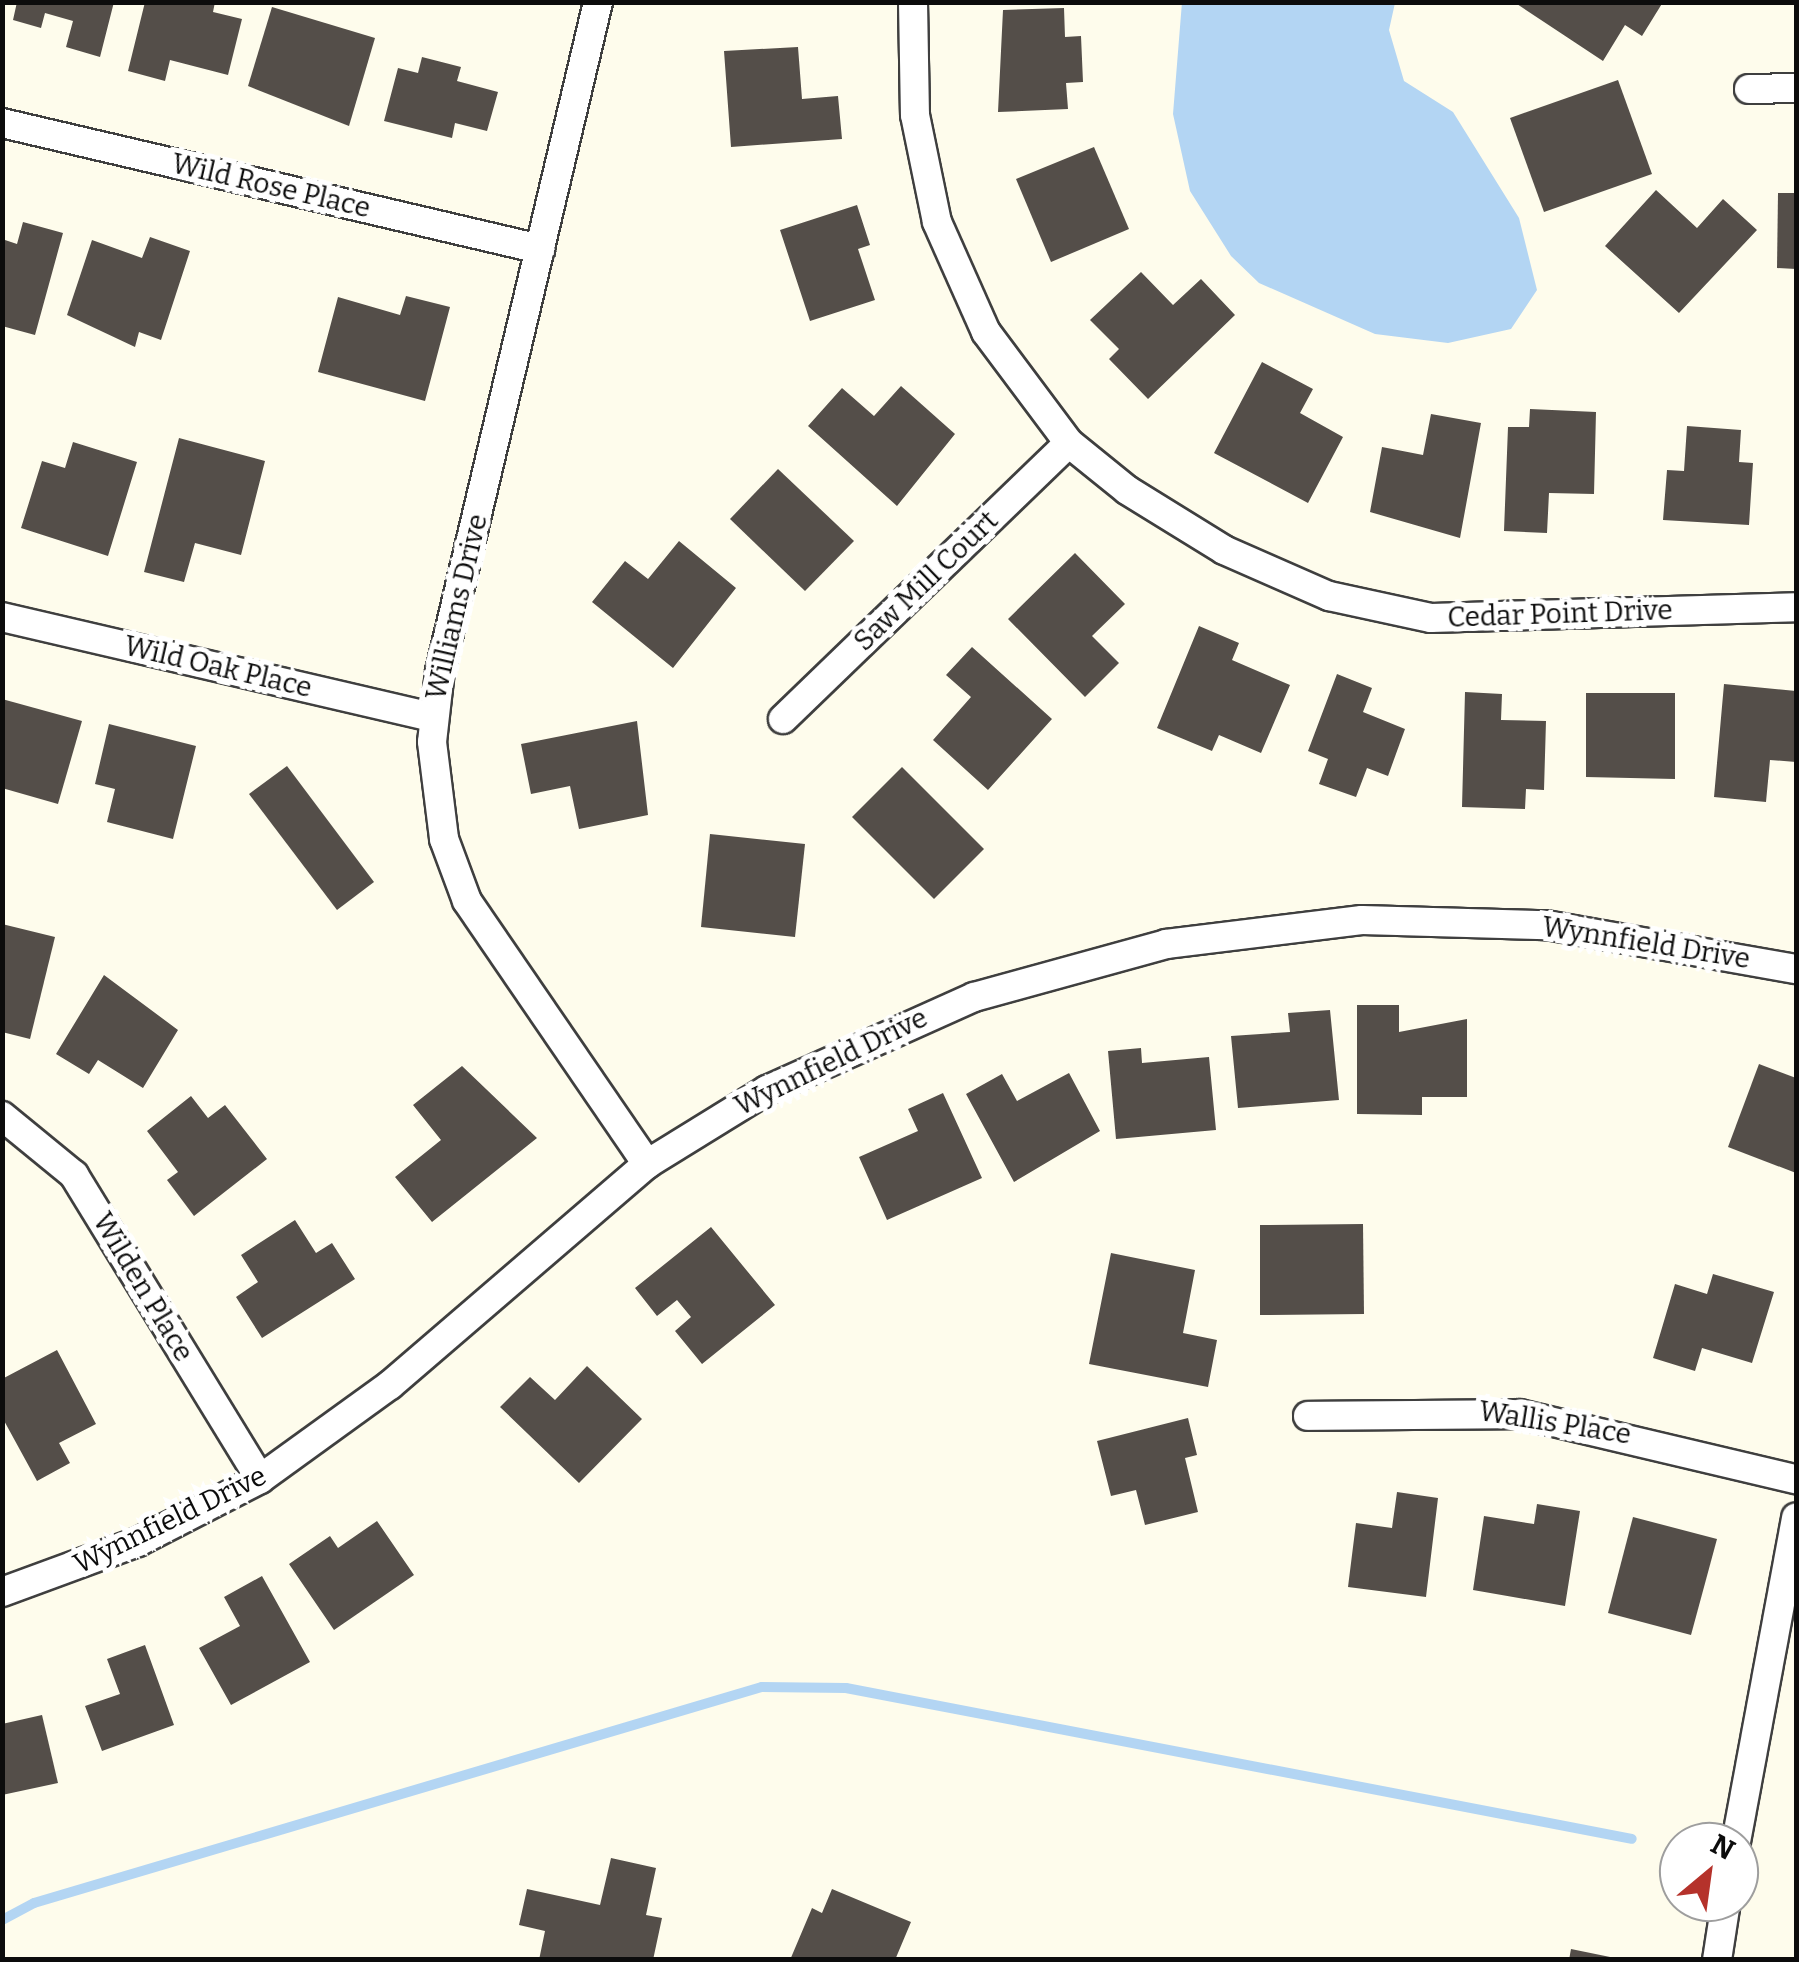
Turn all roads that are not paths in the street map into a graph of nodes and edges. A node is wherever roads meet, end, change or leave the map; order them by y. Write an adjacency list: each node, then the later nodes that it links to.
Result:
1 (598, 2): 6 (street, Williams Drive)
2 (912, 2): 7 (street, Cedar Point Drive)
3 (1796, 88): 4 (street)
4 (1749, 89)
5 (2, 122): 6 (street, Wild Rose Place)
6 (540, 249): 10 (street, Williams Drive)
7 (1070, 443): 8 (street, Cedar Point Drive); 11 (street, Saw Mill Court)
8 (1796, 607)
9 (2, 617): 10 (street, Wild Oak Place)
10 (433, 717): 14 (street, Williams Drive)
11 (783, 718)
12 (1796, 969): 14 (street, Wynnfield Drive)
13 (2, 1116): 17 (street, Wilden Place)
14 (646, 1164): 17 (street, Wynnfield Drive)
15 (1308, 1416): 16 (street, Wallis Place)
16 (1796, 1479)
17 (260, 1480): 19 (street, Wynnfield Drive)
18 (1796, 1518): 20 (street)
19 (2, 1592)
20 (1740, 1822)
21 (1723, 1922): 22 (street)
22 (1717, 1960)

